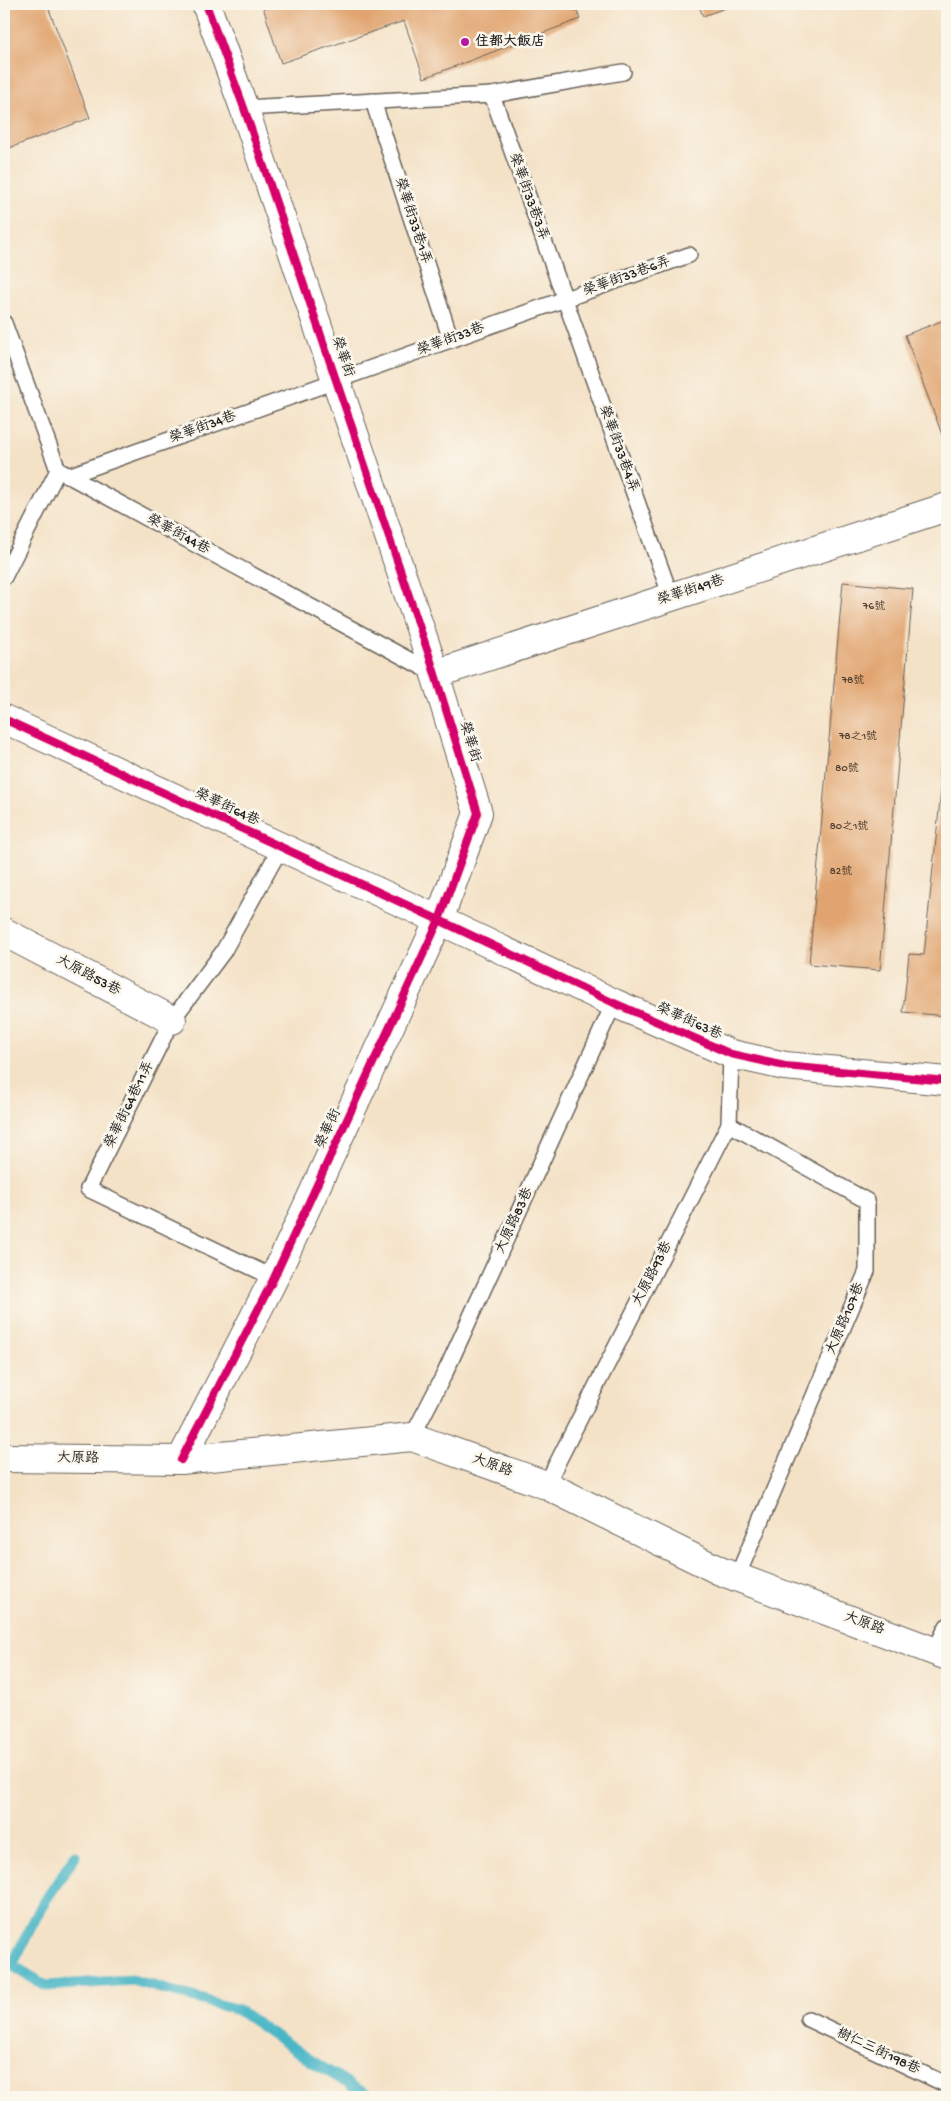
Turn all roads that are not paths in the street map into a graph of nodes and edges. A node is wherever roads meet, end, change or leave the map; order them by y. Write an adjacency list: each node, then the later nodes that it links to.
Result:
1 (206, 4): 5 (street, 榮華街)
2 (623, 72): 3 (lane)
3 (492, 95): 4 (lane); 7 (lane, 榮華街33巷3弄)
4 (373, 101): 5 (lane); 9 (lane, 榮華街33巷1弄)
5 (244, 108): 10 (street, 榮華街)
6 (689, 255): 7 (lane, 榮華街33巷6弄)
7 (565, 300): 9 (lane, 榮華街33巷); 14 (lane, 榮華街33巷4弄)
8 (4, 323): 11 (lane)
9 (451, 340): 10 (lane, 榮華街33巷)
10 (337, 380): 11 (lane, 榮華街34巷); 15 (street, 榮華街)
11 (63, 473): 13 (lane); 15 (lane, 榮華街44巷)
12 (947, 507): 14 (street, 榮華街49巷)
13 (4, 578)
14 (671, 597): 15 (street, 榮華街49巷)
15 (435, 674): 18 (street, 榮華街)
16 (4, 719): 17 (street, 榮華街64巷)
17 (281, 847): 18 (street, 榮華街64巷); 21 (lane, 榮華街64巷11弄)
18 (439, 920): 20 (street, 榮華街63巷); 25 (street, 榮華街)
19 (4, 932): 21 (street, 大原路53巷)
20 (614, 1003): 22 (street, 榮華街63巷); 26 (lane, 大原路83巷)
21 (172, 1020): 25 (lane, 榮華街64巷11弄)
22 (731, 1054): 23 (street, 榮華街63巷); 24 (lane, 大原路93巷)
23 (947, 1081)
24 (729, 1124): 29 (lane, 大原路93巷); 30 (lane, 大原路107巷)
25 (274, 1278): 28 (street, 榮華街)
26 (412, 1437): 28 (street, 大原路); 29 (street, 大原路)
27 (4, 1458): 28 (street, 大原路)
28 (181, 1460)
29 (546, 1486): 30 (street, 大原路)
30 (737, 1577): 32 (street, 大原路)
31 (947, 1626): 32 (lane)
32 (941, 1653)
33 (808, 2019): 34 (lane, 樹仁三街198巷)
34 (947, 2085)

